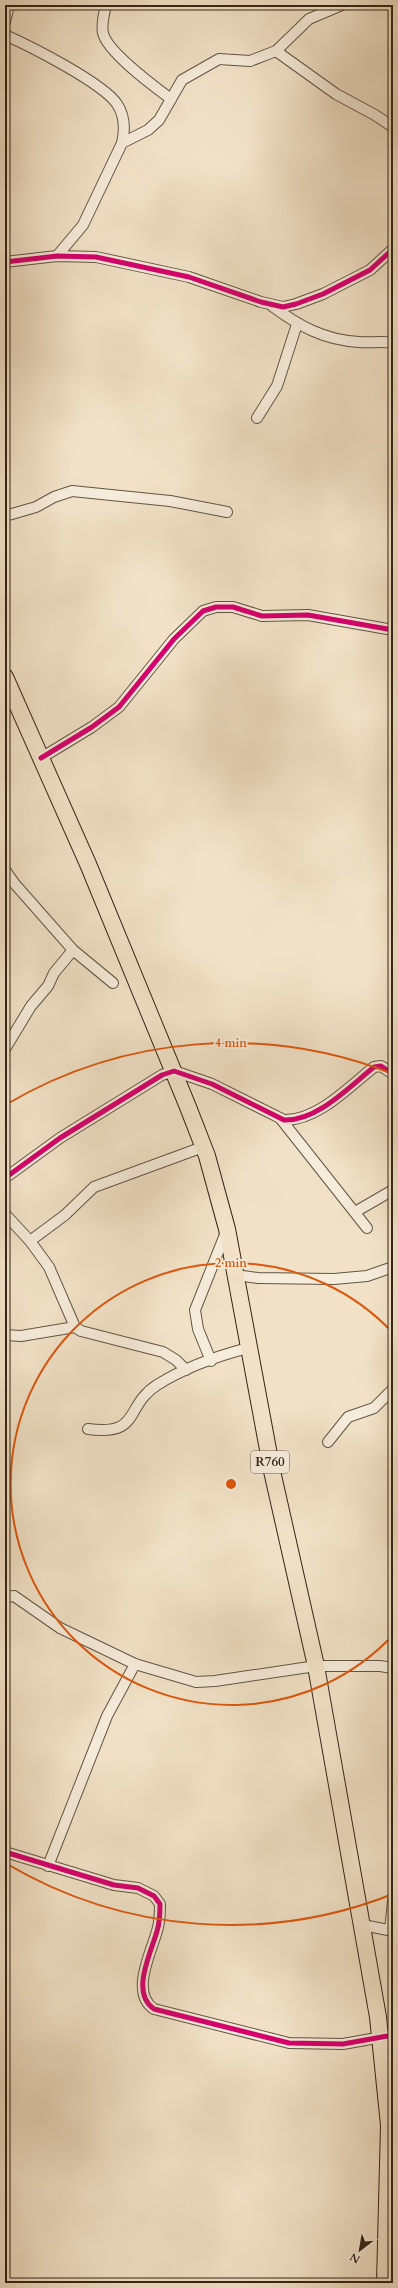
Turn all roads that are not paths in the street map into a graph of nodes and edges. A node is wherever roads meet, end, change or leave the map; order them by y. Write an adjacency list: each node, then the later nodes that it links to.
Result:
1 (9, 5): 4 (street)
2 (106, 5): 7 (street)
3 (342, 5): 6 (street)
4 (5, 22)
5 (5, 35): 9 (street)
6 (276, 51): 7 (street); 8 (street)
7 (172, 99): 9 (street)
8 (393, 127)
9 (122, 143): 11 (street)
10 (393, 249): 13 (street)
11 (57, 256): 12 (street); 13 (street)
12 (5, 262)
13 (272, 305): 14 (street)
14 (297, 324): 15 (street); 16 (street)
15 (393, 343)
16 (257, 418)
17 (227, 512): 18 (street)
18 (5, 516)
19 (393, 630): 21 (street)
20 (6, 684): 21 (main road, R760)
21 (41, 758): 26 (main road, R760)
22 (5, 870): 23 (street)
23 (73, 950): 24 (street); 25 (street)
24 (113, 983)
25 (5, 1050)
26 (174, 1071): 28 (street); 29 (main road, R760); 30 (street)
27 (393, 1074): 28 (street)
28 (280, 1118): 32 (street)
29 (203, 1146): 35 (main road, R760); 36 (street)
30 (5, 1178)
31 (393, 1190): 32 (street)
32 (355, 1212): 34 (street)
33 (5, 1214): 36 (street)
34 (367, 1228)
35 (227, 1229): 38 (main road, R760); 42 (street)
36 (30, 1241): 39 (street)
37 (393, 1267): 38 (street)
38 (235, 1275): 41 (main road, R760)
39 (75, 1327): 40 (street); 43 (street)
40 (5, 1335)
41 (248, 1348): 42 (street); 49 (main road, R760)
42 (211, 1361): 43 (street)
43 (186, 1370): 45 (street)
44 (393, 1388): 46 (street)
45 (88, 1430)
46 (328, 1442)
47 (5, 1597): 48 (street)
48 (135, 1664): 49 (street); 52 (street)
49 (316, 1666): 50 (street); 54 (main road, R760)
50 (393, 1668)
51 (5, 1852): 52 (street)
52 (48, 1866): 56 (street)
53 (393, 1901): 55 (street)
54 (363, 1926): 55 (street); 56 (main road, R760)
55 (392, 1931)
56 (387, 2036): 57 (main road, R760)
57 (385, 2283)

